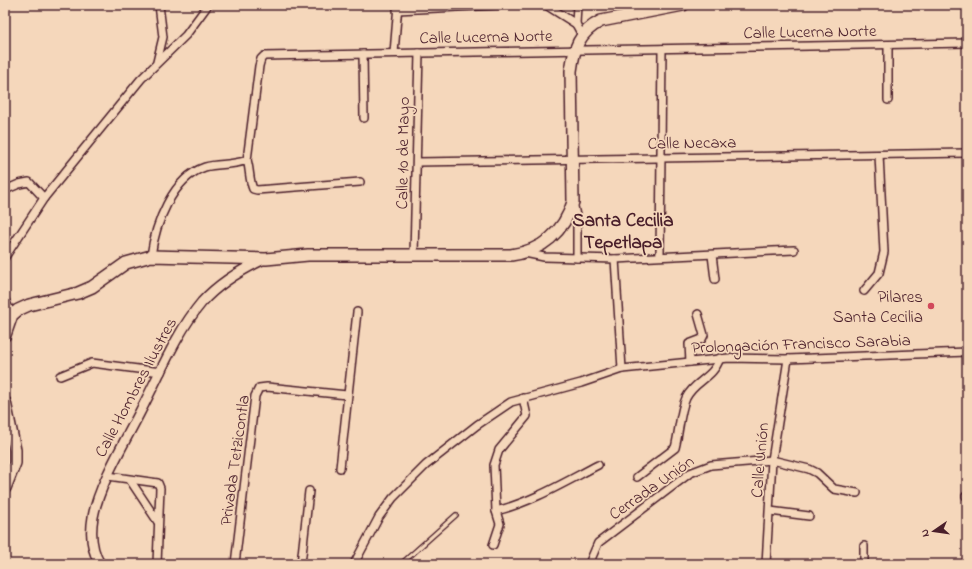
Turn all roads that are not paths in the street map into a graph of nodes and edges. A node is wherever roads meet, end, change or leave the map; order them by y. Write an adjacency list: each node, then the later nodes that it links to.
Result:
1 (159, 5): 17 (street)
2 (208, 5): 17 (street)
3 (500, 5): 7 (street)
4 (546, 5): 8 (street)
5 (577, 5): 8 (street)
6 (683, 5): 9 (main road, Calle Hombres Ilustres)
7 (398, 7): 15 (street)
8 (576, 24): 9 (street)
9 (582, 35): 13 (main road, Calle Hombres Ilustres)
10 (967, 43): 11 (street, Calle Lucerna Norte)
11 (888, 45): 12 (street, Calle Lucerna Norte); 18 (street)
12 (662, 49): 13 (street, Calle Lucerna Norte); 23 (street)
13 (574, 50): 14 (street, Calle Lucerna Norte); 22 (main road, Calle Hombres Ilustres)
14 (419, 52): 15 (street, Calle Lucerna Norte); 25 (street, Calle 10 de Mayo)
15 (394, 53): 16 (street, Calle Lucerna Norte)
16 (363, 54): 19 (street); 24 (street, Calle Lucerna Norte)
17 (157, 62): 28 (street)
18 (888, 100)
19 (364, 118)
20 (967, 153): 21 (street, Calle Necaxa)
21 (879, 155): 23 (street, Calle Necaxa); 41 (street)
22 (572, 158): 23 (street, Calle Necaxa); 25 (street, Calle Necaxa); 29 (main road, Calle Hombres Ilustres)
23 (662, 158): 35 (street)
24 (247, 160): 26 (street); 34 (street)
25 (417, 162): 32 (street, Calle 10 de Mayo)
26 (360, 182)
27 (5, 190): 28 (street)
28 (44, 198): 36 (street)
29 (573, 202): 31 (main road, Calle Hombres Ilustres); 37 (street, Calle Hombres Ilustres)
30 (794, 250): 33 (street)
31 (524, 253): 32 (main road, Calle Hombres Ilustres); 37 (street)
32 (414, 254): 39 (main road, Calle Hombres Ilustres)
33 (712, 255): 35 (street); 40 (street)
34 (151, 256): 39 (main road, Calle Hombres Ilustres); 45 (main road, Calle Hombres Ilustres)
35 (660, 256): 38 (street)
36 (5, 257)
37 (578, 258): 38 (street)
38 (615, 258): 51 (street)
39 (266, 259): 52 (street, Calle Hombres Ilustres)
40 (715, 279)
41 (864, 291)
42 (5, 300): 45 (street)
43 (357, 312): 54 (street)
44 (698, 314): 50 (street)
45 (12, 315): 46 (main road)
46 (5, 335)
47 (967, 352): 49 (street, Prolongación Francisco Sarabia)
48 (720, 358): 49 (street, Prolongación Francisco Sarabia); 50 (street, Prolongación Francisco Sarabia); 61 (street)
49 (788, 359): 57 (street, Calle Unión)
50 (690, 362): 51 (street, Prolongación Francisco Sarabia)
51 (622, 369): 55 (street, Prolongación Francisco Sarabia)
52 (161, 372): 53 (street); 60 (street, Calle Hombres Ilustres)
53 (60, 376)
54 (347, 395): 59 (street); 75 (street, Privada Tetzicontla)
55 (523, 398): 66 (street); 77 (street, Prolongación Francisco Sarabia)
56 (5, 402): 63 (main road)
57 (772, 460): 65 (street, Cerrada Unión); 67 (street, Calle Unión); 79 (street, Cerrada Unión)
58 (598, 465): 66 (street)
59 (340, 468)
60 (108, 476): 62 (street); 73 (street, Calle Hombres Ilustres)
61 (637, 477)
62 (130, 480): 70 (street); 70 (street)
63 (5, 488)
64 (309, 491): 76 (street)
65 (857, 494)
66 (496, 512): 71 (street)
67 (770, 512): 69 (street); 80 (street, Calle Unión)
68 (456, 515): 78 (lane)
69 (809, 516)
70 (158, 522): 74 (street)
71 (493, 545)
72 (864, 546): 81 (street)
73 (100, 564)
74 (157, 564)
75 (235, 564)
76 (300, 564)
77 (354, 564)
78 (400, 564)
79 (589, 564)
80 (766, 564)
81 (864, 564)

